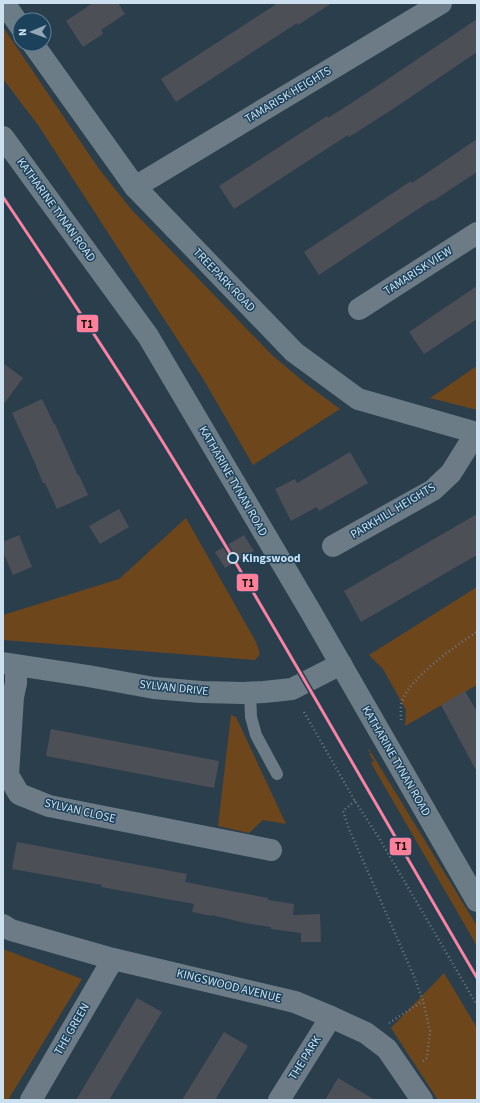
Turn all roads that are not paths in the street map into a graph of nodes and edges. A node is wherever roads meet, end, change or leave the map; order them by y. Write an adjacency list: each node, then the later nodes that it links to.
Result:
1 (4, 3): 3 (street)
2 (441, 3): 6 (street, TAMARISK HEIGHTS)
3 (12, 14)
4 (39, 52): 6 (street, TREEPARK ROAD)
5 (3, 137): 12 (street, KATHARINE TYNAN ROAD)
6 (135, 188): 9 (street, TREEPARK ROAD)
7 (477, 233): 8 (street, TAMARISK VIEW)
8 (358, 309)
9 (476, 433): 10 (street, PARKHILL HEIGHTS)
10 (333, 546)
11 (9, 664): 13 (street, SYLVAN DRIVE); 15 (street, SYLVAN CLOSE)
12 (341, 664): 13 (street, SYLVAN DRIVE); 16 (street, KATHARINE TYNAN ROAD)
13 (250, 693): 14 (lane)
14 (277, 774)
15 (271, 850)
16 (477, 900)
17 (3, 925): 18 (street, KINGSWOOD AVENUE)
18 (113, 959): 19 (street, KINGSWOOD AVENUE); 20 (street, THE GREEN)
19 (331, 1017): 21 (street, THE PARK); 22 (street, KINGSWOOD AVENUE)
20 (31, 1100)
21 (279, 1100)
22 (422, 1100)

